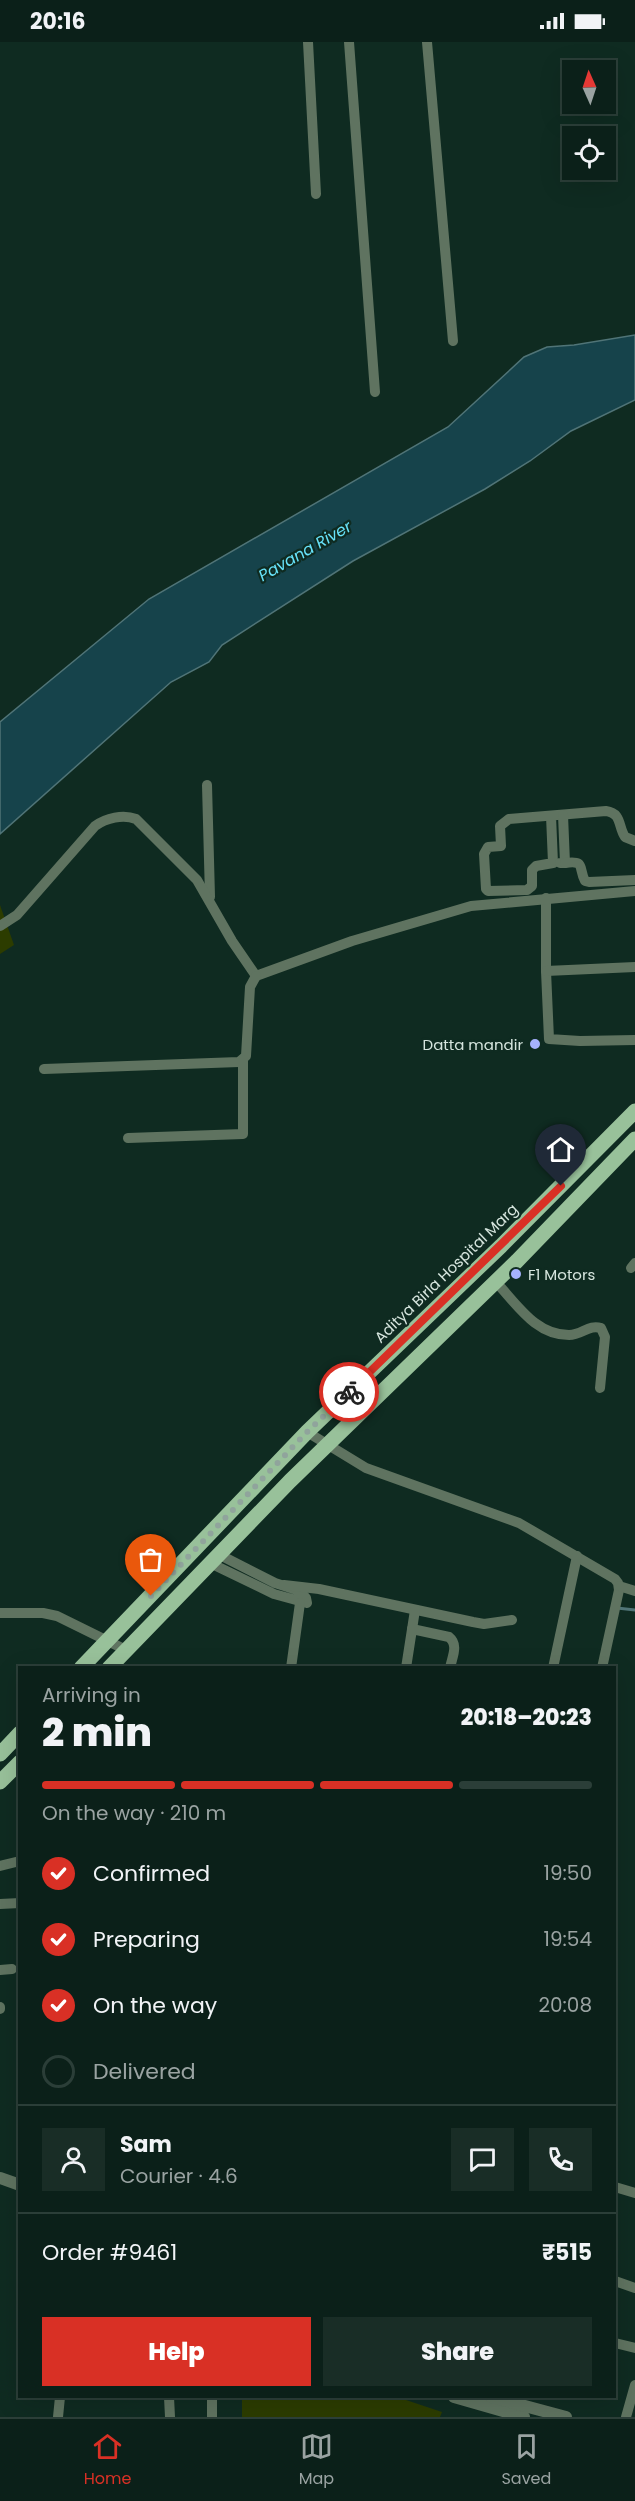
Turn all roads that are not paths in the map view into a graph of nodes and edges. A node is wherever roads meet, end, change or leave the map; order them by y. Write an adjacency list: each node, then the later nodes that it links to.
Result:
1 (308, 42): 4 (street)
2 (349, 42): 6 (street)
3 (427, 42): 5 (street)
4 (316, 194)
5 (453, 341)
6 (375, 392)
7 (207, 785): 15 (street)
8 (563, 815): 9 (street); 10 (street); 11 (street)
9 (551, 816): 11 (street); 11 (street)
10 (635, 841)
11 (559, 863): 12 (street)
12 (635, 880)
13 (635, 891): 14 (street)
14 (546, 898): 18 (street); 19 (street)
15 (210, 900): 16 (street); 19 (street)
16 (0, 926)
17 (635, 967): 18 (street)
18 (546, 971): 20 (street)
19 (256, 976): 21 (street)
20 (635, 1040)
21 (243, 1060): 22 (street); 24 (street)
22 (44, 1069)
23 (635, 1111): 26 (main road, Aditya Birla Hospital Marg)
24 (128, 1138)
25 (635, 1139): 27 (main road)
26 (501, 1246): 27 (main road); 29 (main road, Aditya Birla Hospital Marg)
27 (517, 1261): 28 (main road)
28 (495, 1281): 30 (main road); 31 (street)
29 (394, 1349): 30 (main road); 32 (main road, Aditya Birla Hospital Marg)
30 (410, 1364): 33 (main road)
31 (600, 1388)
32 (307, 1432): 33 (street); 43 (main road, Aditya Birla Hospital Marg)
33 (328, 1444): 34 (street); 35 (main road)
34 (577, 1556): 36 (street); 50 (street)
35 (214, 1558): 37 (street); 44 (main road)
36 (619, 1586): 38 (street); 51 (street)
37 (282, 1590): 39 (street); 47 (street)
38 (635, 1591)
39 (415, 1610): 41 (street); 42 (street)
40 (0, 1613): 43 (street)
41 (512, 1620)
42 (412, 1629): 48 (street); 49 (street)
43 (107, 1641): 44 (street); 45 (main road, Aditya Birla Hospital Marg)
44 (126, 1650): 46 (main road)
45 (83, 1666)
46 (111, 1666)
47 (291, 1666)
48 (406, 1666)
49 (450, 1666)
50 (553, 1666)
51 (602, 1666)
52 (18, 1735): 53 (main road)
53 (0, 1754)
54 (18, 1764): 55 (main road)
55 (0, 1782)
56 (18, 1862): 57 (street)
57 (0, 1866)
58 (18, 1903): 59 (street)
59 (0, 1904)
60 (12, 1969): 61 (street)
61 (0, 1970)
62 (0, 2178): 63 (street)
63 (18, 2184)
64 (0, 2186): 66 (street)
65 (616, 2187): 67 (street)
66 (18, 2192)
67 (635, 2193)
68 (616, 2282): 69 (street)
69 (635, 2288)
70 (616, 2343): 71 (street)
71 (635, 2348)
72 (635, 2385): 83 (street)
73 (60, 2398): 79 (street)
74 (170, 2398): 80 (street)
75 (212, 2398): 81 (street)
76 (457, 2398): 78 (street)
77 (495, 2398): 82 (street)
78 (517, 2416)
79 (58, 2417)
80 (170, 2417)
81 (212, 2417)
82 (566, 2417)
83 (626, 2417)

